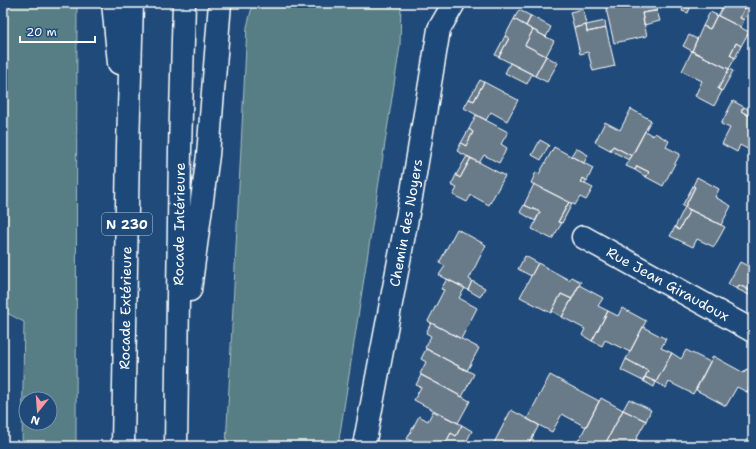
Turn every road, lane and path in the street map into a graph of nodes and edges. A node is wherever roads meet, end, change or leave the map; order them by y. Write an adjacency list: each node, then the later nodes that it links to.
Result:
1 (113, 3): 6 (main road)
2 (132, 3): 6 (main road, Rocade Extérieure / N 230)
3 (184, 3): 9 (main road, Rocade Intérieure)
4 (220, 3): 9 (main road)
5 (454, 3): 12 (main road, Chemin des Noyers)
6 (128, 147): 10 (main road, Rocade Extérieure / N 230)
7 (583, 237): 8 (main road, Rue Jean Giraudoux)
8 (753, 331)
9 (177, 395): 11 (main road, Rocade Intérieure)
10 (124, 446)
11 (176, 446)
12 (364, 446)

